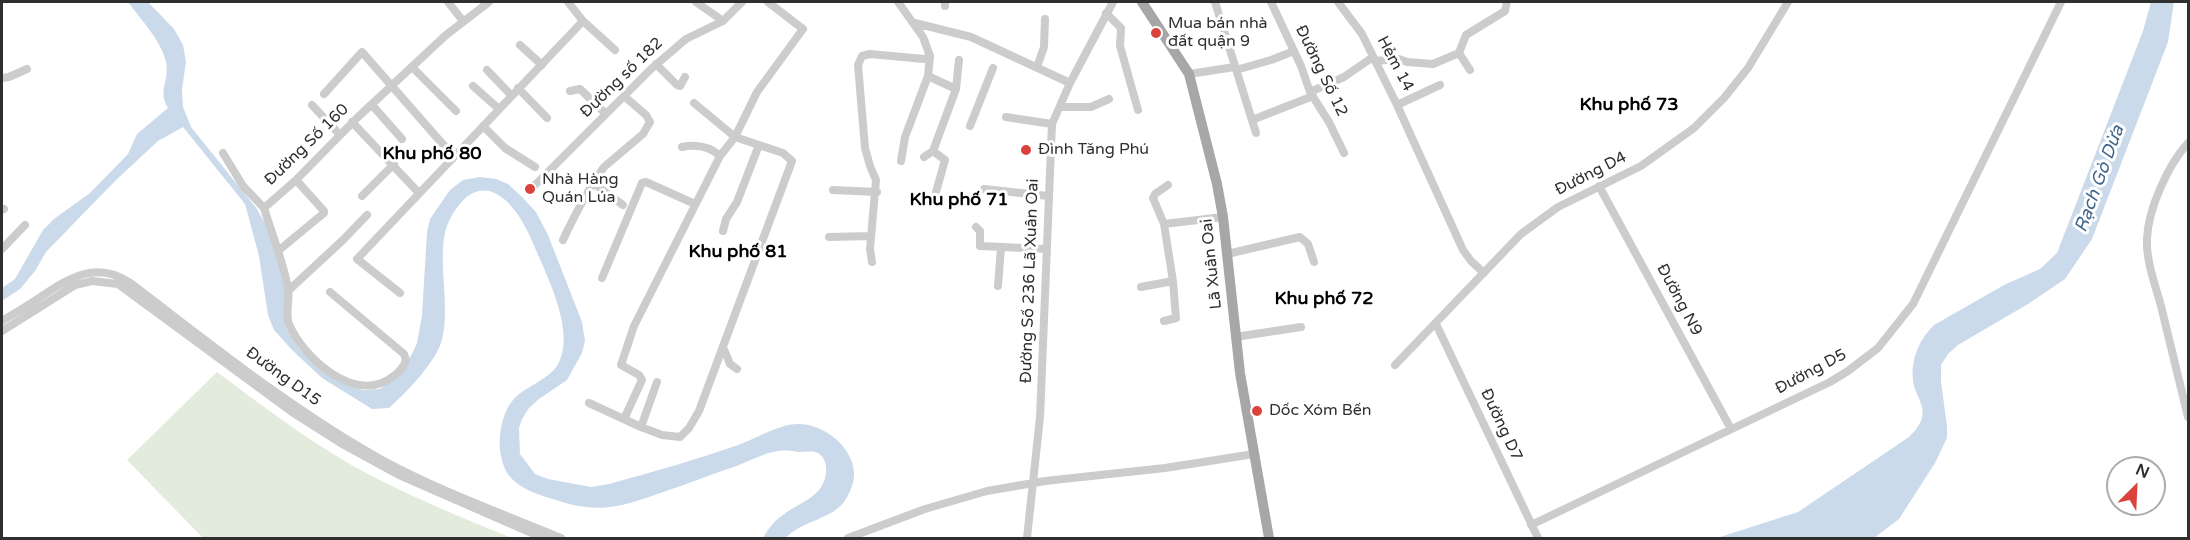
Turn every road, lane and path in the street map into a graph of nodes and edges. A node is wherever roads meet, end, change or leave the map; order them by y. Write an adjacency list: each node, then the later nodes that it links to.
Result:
1 (448, 2): 18 (street)
2 (488, 2): 18 (street, Đường Số 160)
3 (568, 2): 19 (street)
4 (696, 2): 20 (street)
5 (742, 2): 20 (street, Đường số 182)
6 (768, 2): 71 (street)
7 (898, 2): 21 (street)
8 (1113, 2): 16 (street, Đường Số 236 Lã Xuân Oai)
9 (1142, 2): 38 (main road, Lã Xuân Oai)
10 (1215, 2): 34 (street)
11 (1271, 2): 24 (street, Đường Số 12)
12 (1338, 2): 27 (street, Hẻm 14)
13 (1507, 2): 25 (street)
14 (1788, 2): 88 (street, Đường D4)
15 (2061, 2): 140 (street, Đường D5)
16 (1106, 13): 42 (street, Đường Số 236 Lã Xuân Oai); 59 (street)
17 (1045, 19): 33 (street)
18 (464, 21): 31 (street, Đường Số 160)
19 (584, 21): 23 (street); 30 (street)
20 (723, 21): 29 (street, Đường số 182)
21 (915, 23): 26 (street); 33 (street)
22 (520, 45): 30 (street)
23 (615, 50)
24 (1294, 51): 34 (street); 50 (street, Đường Số 12)
25 (1459, 53): 27 (street); 37 (street)
26 (930, 56): 39 (street); 93 (street)
27 (1374, 59): 50 (street); 56 (street, Hẻm 14)
28 (959, 60): 46 (street)
29 (656, 64): 40 (street); 51 (street, Đường số 182)
30 (542, 65): 48 (street)
31 (412, 67): 45 (street, Đường Số 160); 60 (street)
32 (993, 68): 68 (street)
33 (1037, 68): 42 (street)
34 (1235, 68): 38 (street); 64 (street)
35 (27, 69): 41 (street)
36 (487, 70): 48 (street)
37 (1470, 70)
38 (1189, 74): 101 (main road, Lã Xuân Oai)
39 (927, 76): 46 (street); 82 (street)
40 (685, 77)
41 (2, 78)
42 (1070, 83): 57 (street, Đường Số 236 Lã Xuân Oai)
43 (1440, 85): 56 (street, Hẻm 14)
44 (473, 86): 58 (street)
45 (392, 87): 49 (street); 55 (street, Đường Số 160); 80 (street)
46 (956, 88): 76 (street)
47 (570, 91): 61 (street)
48 (515, 92): 58 (street); 63 (street)
49 (324, 94)
50 (1312, 94): 64 (street); 78 (street, Đường Số 12)
51 (624, 96): 61 (street, Đường số 182); 86 (street)
52 (1109, 99): 57 (street)
53 (694, 103): 71 (street)
54 (312, 105): 70 (street)
55 (372, 105): 65 (street, Đường Số 160); 72 (street)
56 (1397, 105): 116 (street)
57 (1060, 107): 66 (street, Đường Số 236 Lã Xuân Oai)
58 (499, 109): 67 (street)
59 (1138, 110)
60 (456, 111)
61 (606, 114): 89 (street, Đường số 182)
62 (1006, 117): 66 (street)
63 (547, 118)
64 (1252, 120): 69 (street)
65 (352, 122): 70 (street, Đường Số 160); 83 (street)
66 (1052, 124): 96 (street, Đường Số 236 Lã Xuân Oai)
67 (483, 126): 80 (street); 84 (street)
68 (970, 126)
69 (1256, 133)
70 (340, 135): 85 (street, Đường Số 160)
71 (735, 137): 74 (street); 79 (street)
72 (402, 139)
73 (2188, 143): 137 (street)
74 (759, 145): 105 (street); 132 (street)
75 (682, 147): 79 (street)
76 (933, 151): 81 (street); 94 (street)
77 (223, 153): 99 (street)
78 (1344, 153)
79 (720, 156): 97 (street)
80 (454, 157): 92 (street)
81 (924, 157)
82 (901, 161)
83 (394, 164): 92 (street); 95 (street)
84 (535, 168)
85 (296, 180): 99 (street, Đường Số 160); 112 (street)
86 (593, 183): 98 (street); 108 (street)
87 (1168, 185): 102 (street)
88 (1599, 186): 116 (street, Đường D4); 140 (street, Đường N9)
89 (532, 188)
90 (984, 189): 96 (street)
91 (833, 190): 93 (street)
92 (418, 192): 123 (street)
93 (876, 192): 106 (street)
94 (936, 192)
95 (362, 196)
96 (1048, 196): 111 (street, Đường Số 236 Lã Xuân Oai)
97 (695, 204): 117 (street); 138 (street)
98 (623, 205)
99 (264, 208): 112 (street, Đường Số 160)
100 (367, 215): 121 (street)
101 (1223, 217): 102 (street); 113 (main road, Lã Xuân Oai)
102 (1164, 224): 118 (street)
103 (25, 225): 110 (street)
104 (976, 227): 109 (street)
105 (723, 231)
106 (872, 236): 107 (street); 114 (street)
107 (829, 237)
108 (563, 240)
109 (1001, 248): 111 (street); 119 (street)
110 (2, 249)
111 (1046, 249): 146 (street, Đường Số 236 Lã Xuân Oai)
112 (278, 251): 121 (street, Đường Số 160)
113 (1227, 254): 115 (street); 130 (main road, Lã Xuân Oai)
114 (872, 262)
115 (1314, 262)
116 (1484, 273): 127 (street, Đường D4)
117 (602, 278)
118 (1173, 281): 120 (street); 126 (street)
119 (998, 286)
120 (1141, 286)
121 (289, 290): 122 (street, Đường Số 160)
122 (330, 292)
123 (400, 293)
124 (33, 307): 125 (street, Đường D15); 129 (street, Đường D15); 131 (street, Đường D15)
125 (2, 321)
126 (1164, 321)
127 (1436, 324): 133 (street, Đường D4); 142 (street, Đường D7)
128 (1301, 327): 130 (street)
129 (2, 331)
130 (1235, 337): 141 (main road, Lã Xuân Oai)
131 (200, 339): 143 (street, Đường D15); 144 (street, Đường D15)
132 (723, 347): 134 (street); 139 (street)
133 (1395, 365)
134 (737, 369)
135 (657, 382): 139 (street)
136 (589, 403): 138 (street)
137 (2188, 417)
138 (624, 419): 139 (street)
139 (641, 427)
140 (1731, 429): 142 (street, Đường D5)
141 (1254, 454): 145 (street); 147 (main road, Lã Xuân Oai)
142 (1532, 525): 148 (street, Đường D7)
143 (543, 538)
144 (561, 538)
145 (848, 538)
146 (1027, 538)
147 (1269, 538)
148 (1538, 538)

